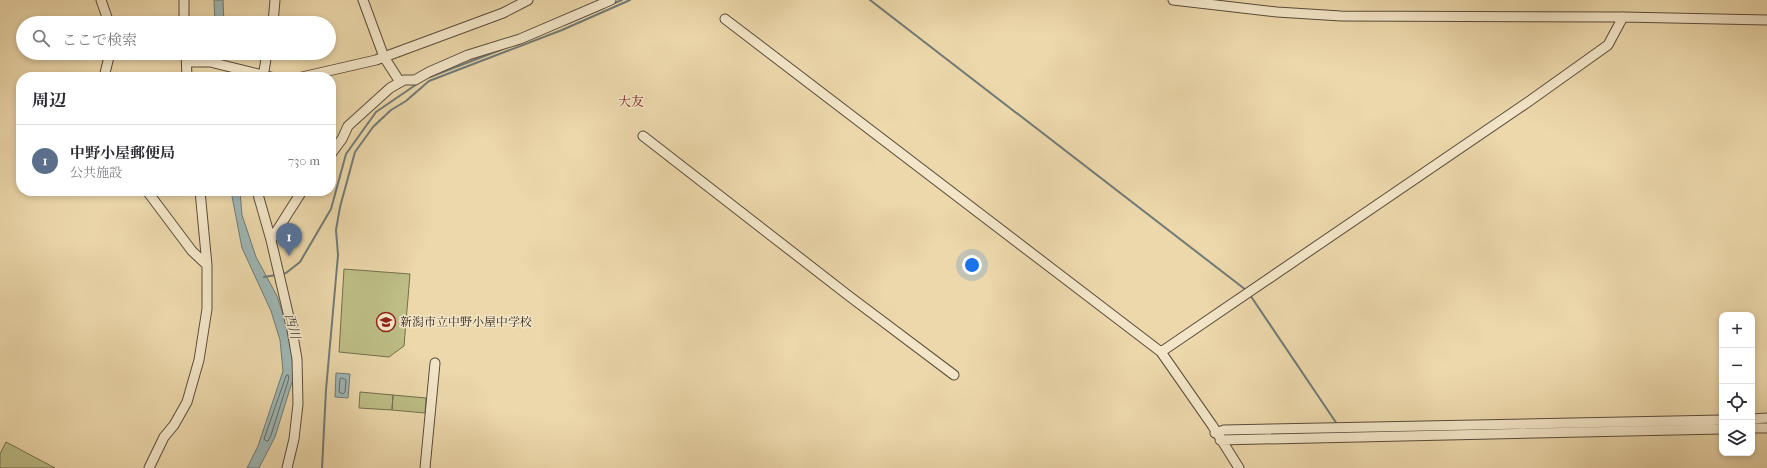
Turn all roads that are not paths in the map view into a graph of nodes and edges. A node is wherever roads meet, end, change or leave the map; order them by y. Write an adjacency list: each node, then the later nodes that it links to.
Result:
1 (101, 0): 8 (street)
2 (184, 0): 9 (street)
3 (276, 0): 10 (street)
4 (363, 0): 14 (street)
5 (611, 0): 24 (street)
6 (1173, 0): 11 (street)
7 (526, 1): 14 (street)
8 (107, 16)
9 (184, 16)
10 (274, 16)
11 (1623, 16): 13 (street); 33 (street)
12 (725, 19): 33 (street)
13 (1767, 20)
14 (384, 57): 23 (street); 24 (street)
15 (108, 60): 19 (street)
16 (186, 60): 20 (street)
17 (198, 60): 21 (street)
18 (267, 60): 22 (street)
19 (105, 72)
20 (187, 72)
21 (249, 72)
22 (266, 72)
23 (322, 72)
24 (400, 82): 26 (street)
25 (643, 136): 35 (street)
26 (336, 139)
27 (151, 196): 32 (street)
28 (200, 196): 32 (street)
29 (258, 196): 31 (street)
30 (299, 196): 31 (street)
31 (271, 240): 44 (street)
32 (207, 265): 43 (street)
33 (1160, 352): 42 (street)
34 (435, 364): 45 (street)
35 (954, 375)
36 (1767, 418): 37 (street)
37 (1755, 419)
38 (1719, 420): 42 (street)
39 (1755, 428): 40 (street)
40 (1767, 428)
41 (1719, 429): 42 (street)
42 (1218, 436): 46 (street)
43 (149, 468)
44 (287, 468)
45 (425, 468)
46 (1239, 468)

